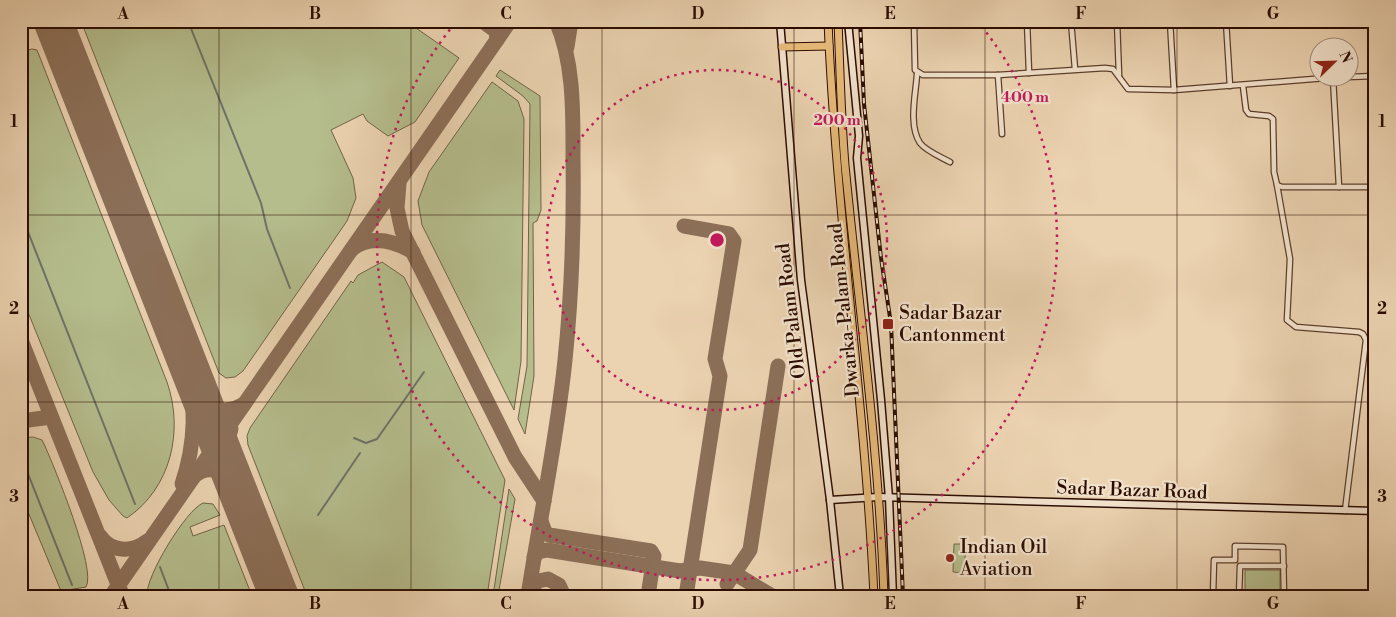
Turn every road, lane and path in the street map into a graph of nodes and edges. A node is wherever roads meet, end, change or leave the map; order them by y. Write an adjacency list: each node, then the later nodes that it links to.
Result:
1 (780, 21): 12 (street, Old Palam Road)
2 (828, 21): 11 (main road, Dwarka-Palam Road)
3 (838, 21): 30 (main road, Dwarka-Palam Road)
4 (848, 21): 31 (street)
5 (914, 21): 15 (street)
6 (1027, 21): 14 (street)
7 (1071, 21): 13 (street)
8 (1117, 21): 17 (street)
9 (1170, 21): 24 (street)
10 (1226, 21): 21 (street)
11 (829, 46): 12 (main road); 30 (main road, Dwarka-Palam Road)
12 (782, 47): 32 (street, Old Palam Road)
13 (1075, 69): 14 (street); 17 (street)
14 (1029, 73): 16 (street)
15 (917, 74): 16 (street); 26 (street)
16 (998, 75): 25 (street)
17 (1119, 76): 24 (street)
18 (1375, 76): 19 (street)
19 (1358, 77)
20 (1308, 80): 22 (street)
21 (1230, 86): 22 (street); 24 (street)
22 (1243, 86): 27 (street)
23 (1333, 88): 28 (street)
24 (1174, 90)
25 (1002, 134)
26 (950, 162)
27 (1277, 185): 28 (street); 33 (street)
28 (1338, 187): 29 (street)
29 (1375, 187)
30 (874, 497): 31 (street, Sadar Bazar Road); 32 (street, Sadar Bazar Road); 41 (main road); 42 (main road, Dwarka-Palam Road)
31 (889, 498): 33 (street, Sadar Bazar Road); 43 (street)
32 (830, 500): 40 (street, Old Palam Road)
33 (1345, 511): 34 (street, Sadar Bazar Road)
34 (1375, 512)
35 (1234, 560): 36 (street); 37 (street); 44 (street)
36 (1240, 566): 37 (street); 38 (street)
37 (1284, 566): 39 (street)
38 (1239, 595): 39 (street)
39 (1284, 595)
40 (840, 596)
41 (874, 596)
42 (884, 596)
43 (893, 596)
44 (1213, 596)

